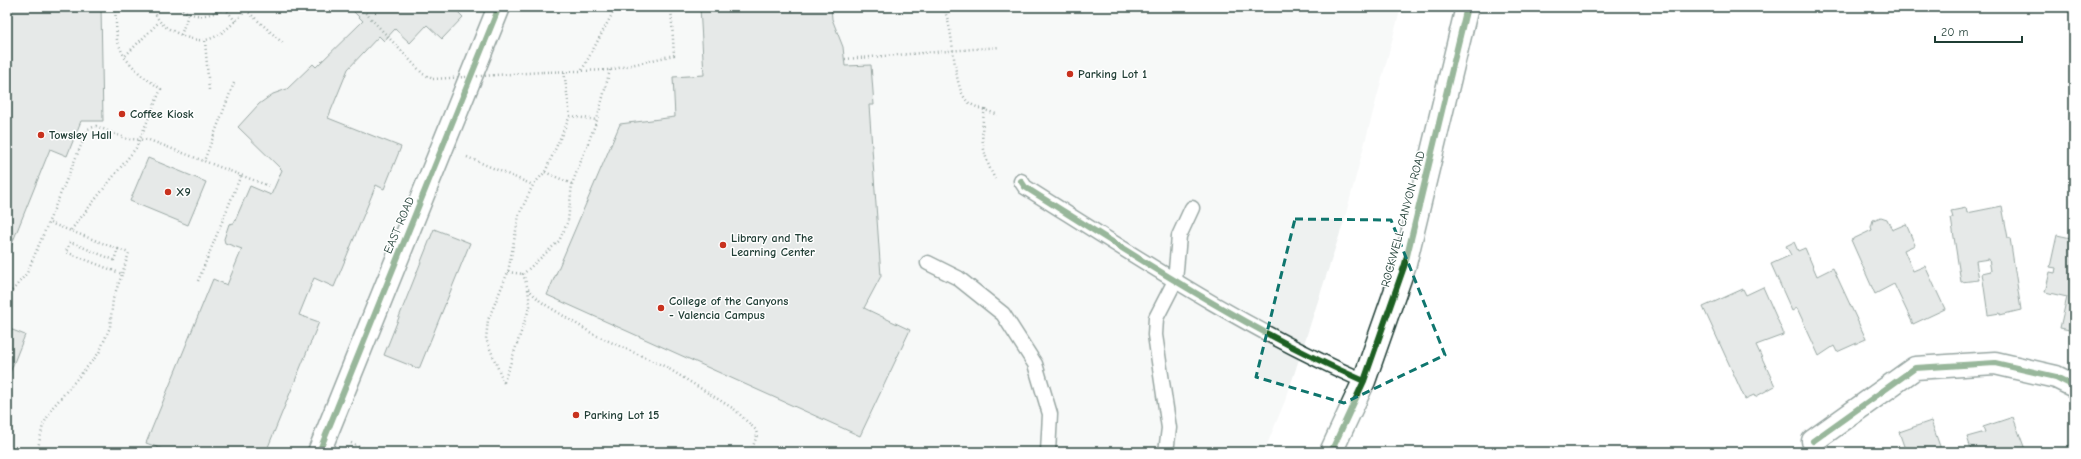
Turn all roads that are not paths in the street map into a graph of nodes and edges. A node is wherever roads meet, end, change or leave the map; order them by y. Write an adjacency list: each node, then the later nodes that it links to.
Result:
1 (499, 7): 10 (street, EAST ROAD)
2 (1468, 7): 7 (street, ROCKWELL CANYON ROAD)
3 (1021, 181): 6 (lane)
4 (1192, 208): 6 (lane)
5 (928, 263): 11 (lane)
6 (1175, 281): 7 (lane); 12 (lane)
7 (1364, 381): 13 (street, ROCKWELL CANYON ROAD)
8 (2074, 386): 9 (street)
9 (1813, 441)
10 (319, 452)
11 (1048, 452)
12 (1166, 452)
13 (1331, 452)

